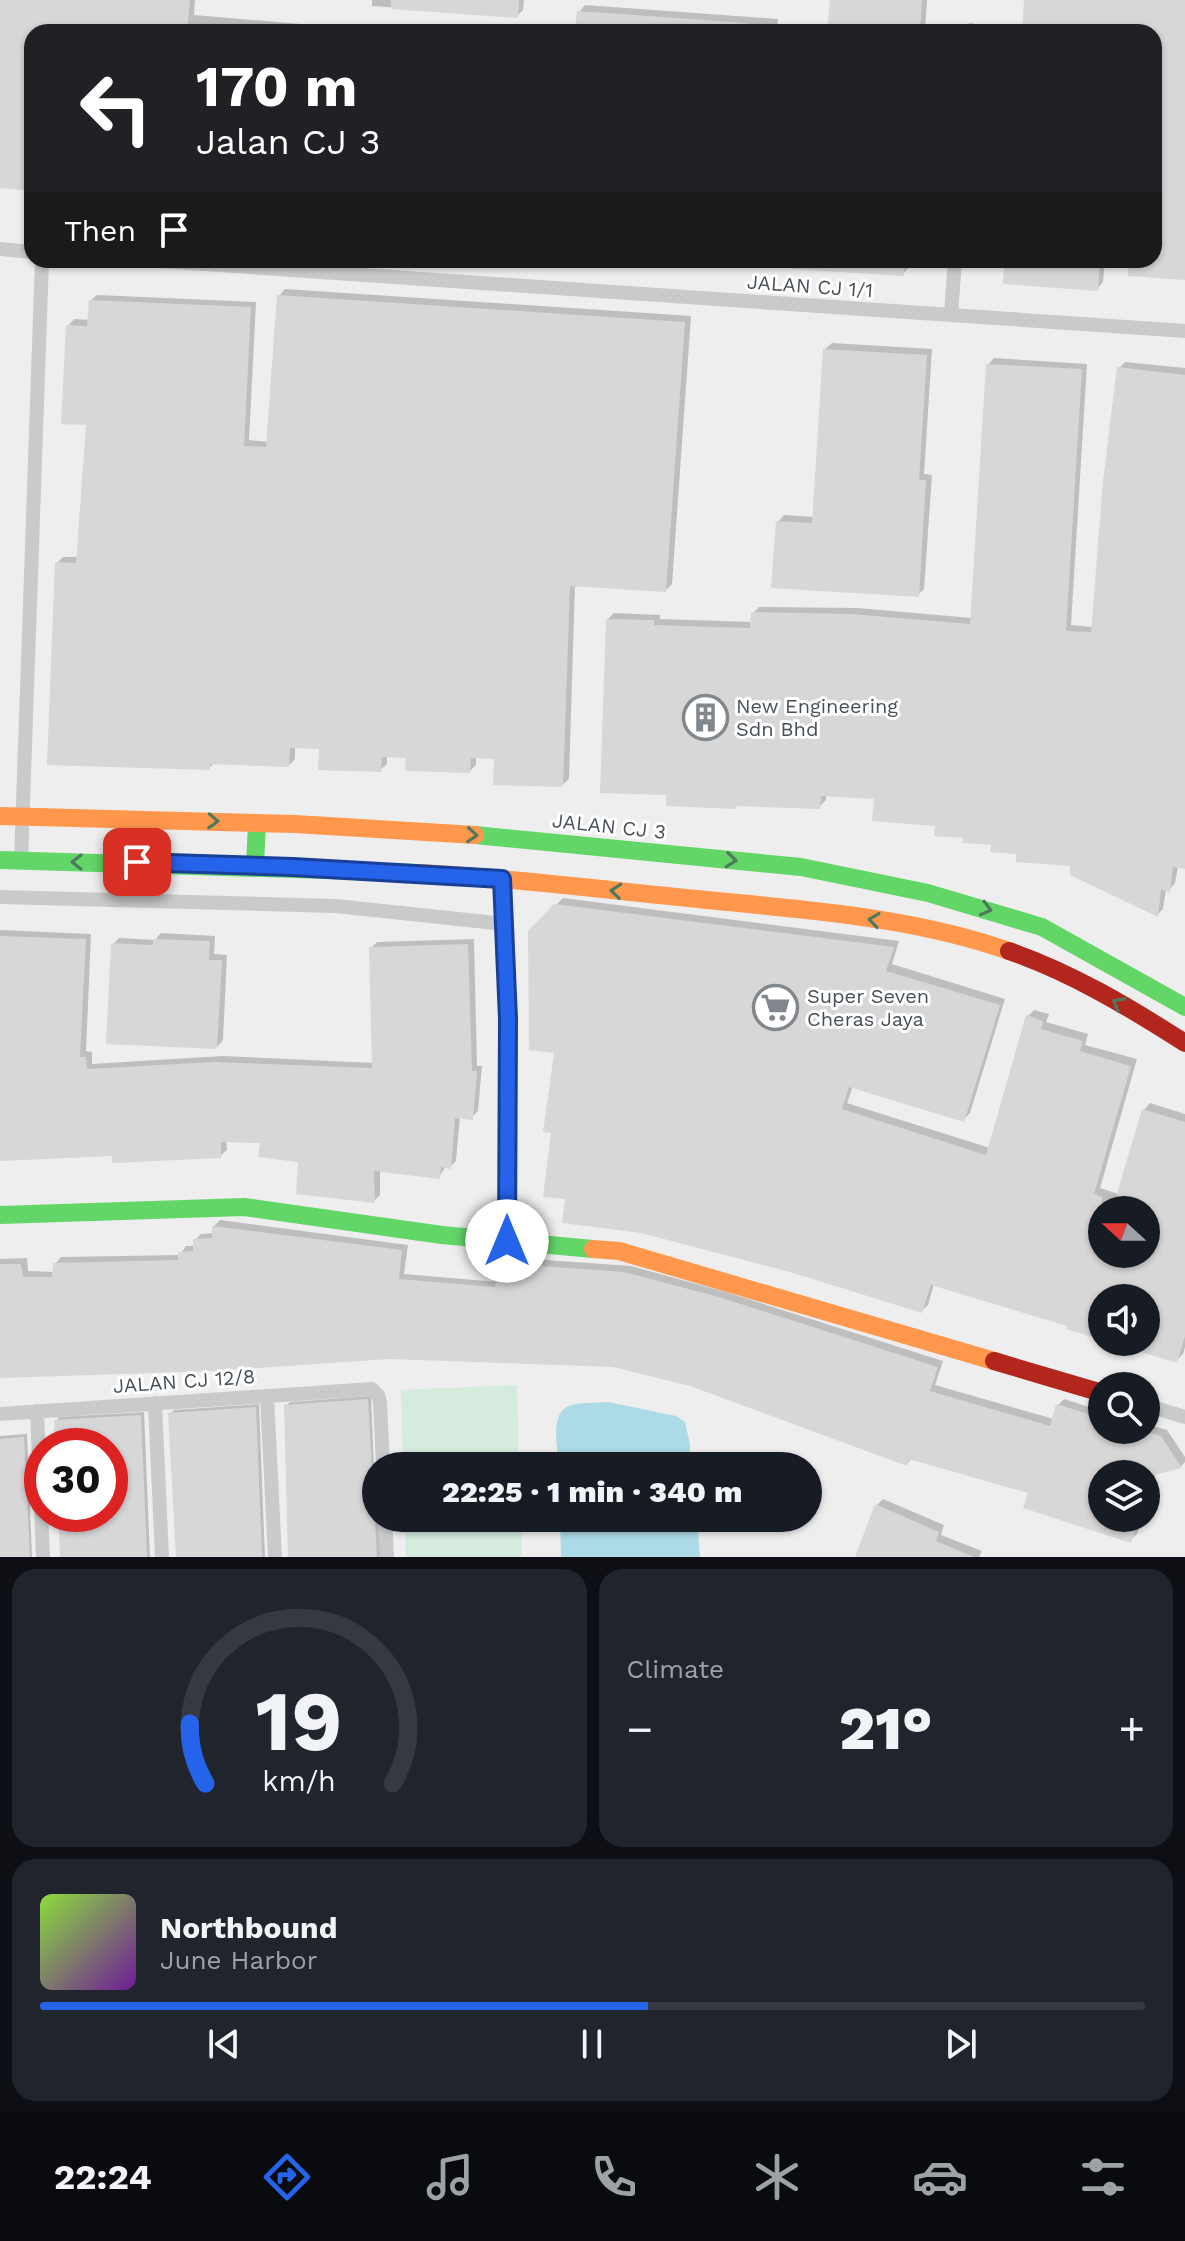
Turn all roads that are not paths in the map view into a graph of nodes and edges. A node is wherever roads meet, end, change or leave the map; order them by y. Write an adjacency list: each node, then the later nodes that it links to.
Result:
1 (0, 249): 2 (street)
2 (24, 251)
3 (42, 268): 9 (street)
4 (262, 268): 6 (street, JALAN CJ 1/1)
5 (954, 268): 6 (street)
6 (951, 315): 7 (street, JALAN CJ 1/1)
7 (1185, 331)
8 (0, 816): 9 (street, JALAN CJ 3)
9 (23, 816): 10 (street, JALAN CJ 3, one-way to 10); 12 (street)
10 (257, 823): 13 (street); 17 (street, JALAN CJ 3, one-way to 17)
11 (0, 860): 12 (street)
12 (21, 861): 13 (street, one-way to 12)
13 (255, 865): 14 (street)
14 (502, 879): 16 (street); 18 (street, one-way to 14)
15 (0, 897): 16 (street)
16 (505, 924): 20 (street)
17 (1181, 1000)
18 (1185, 1043)
19 (0, 1215): 20 (street)
20 (507, 1241): 21 (street)
21 (1088, 1389)
22 (267, 1396): 23 (street, JALAN CJ 12/8); 28 (street, JALAN CJ 12/8); 32 (street)
23 (155, 1403): 25 (street, JALAN CJ 12/8); 31 (street)
24 (1160, 1409): 27 (street)
25 (37, 1411): 26 (street, JALAN CJ 12/8); 30 (street)
26 (0, 1414)
27 (1185, 1417)
28 (382, 1452)
29 (386, 1532): 33 (street)
30 (43, 1557)
31 (162, 1557)
32 (275, 1557)
33 (387, 1557)

